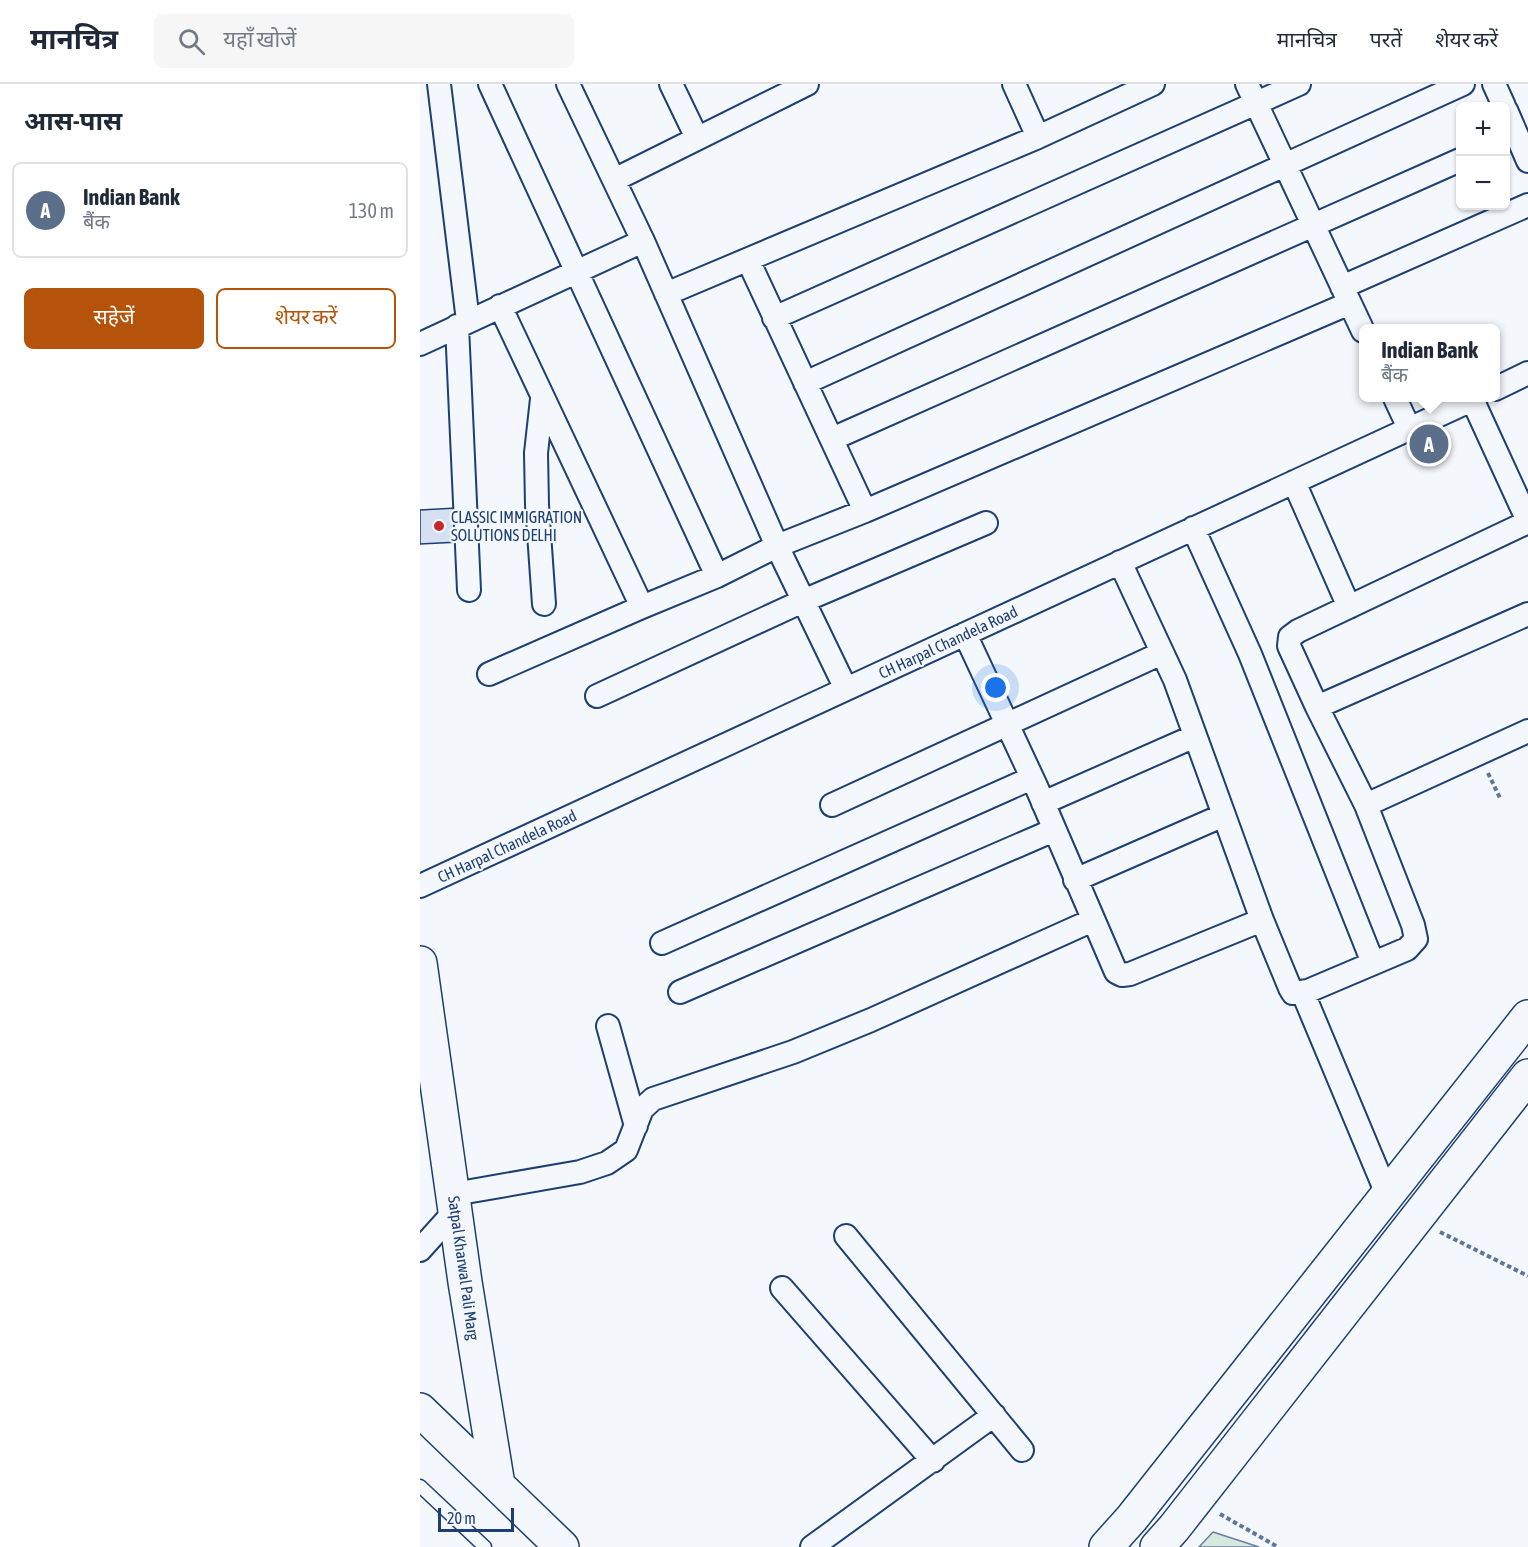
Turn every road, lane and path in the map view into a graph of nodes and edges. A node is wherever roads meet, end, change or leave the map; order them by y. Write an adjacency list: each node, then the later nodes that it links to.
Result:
1 (439, 84): 29 (street)
2 (490, 84): 24 (street)
3 (568, 84): 19 (street)
4 (671, 84): 14 (street)
5 (807, 84): 14 (street)
6 (1153, 84): 13 (street)
7 (1299, 84): 11 (street)
8 (1463, 84): 18 (street)
9 (1494, 84): 12 (street)
10 (1018, 85): 13 (street)
11 (1252, 94): 18 (street); 28 (street)
12 (1502, 102)
13 (1038, 136): 23 (street)
14 (697, 138): 19 (street)
15 (1511, 138): 16 (street)
16 (1528, 161)
17 (1456, 162): 21 (street)
18 (1285, 165): 21 (street); 33 (street)
19 (614, 180): 22 (street)
20 (1528, 205): 26 (street)
21 (1313, 225): 26 (street); 40 (street)
22 (643, 241): 24 (street); 25 (street)
23 (748, 260): 25 (street); 28 (street)
24 (577, 271): 27 (street); 48 (street)
25 (666, 294): 46 (street)
26 (1346, 295): 30 (street); 42 (street)
27 (500, 306): 29 (street); 35 (street)
28 (774, 318): 33 (street)
29 (463, 324): 31 (street); 49 (street)
30 (1360, 324)
31 (420, 344)
32 (1528, 374): 34 (street)
33 (805, 383): 40 (street)
34 (1500, 387)
35 (542, 397): 51 (street); 52 (street)
36 (1397, 402): 39 (street)
37 (1466, 402): 39 (street, CH Harpal Chandela Road)
38 (1476, 402): 43 (street)
39 (1409, 429): 41 (street, CH Harpal Chandela Road)
40 (832, 438): 42 (street)
41 (1294, 482): 45 (street, CH Harpal Chandela Road); 53 (street)
42 (865, 511): 46 (street)
43 (1528, 522): 53 (street)
44 (986, 523): 50 (street)
45 (1193, 528): 47 (street, CH Harpal Chandela Road); 76 (street)
46 (777, 546): 48 (street); 50 (street)
47 (1120, 562): 55 (street, CH Harpal Chandela Road); 56 (street)
48 (717, 576): 52 (street)
49 (469, 590)
50 (803, 601): 58 (street); 59 (street)
51 (544, 604)
52 (642, 607): 57 (street)
53 (1349, 607): 60 (street)
54 (1528, 614): 60 (street)
55 (964, 634): 58 (street, CH Harpal Chandela Road); 61 (street)
56 (1162, 653): 61 (street); 63 (street)
57 (489, 674)
58 (846, 689): 71 (street, CH Harpal Chandela Road)
59 (597, 696)
60 (1317, 707): 67 (street)
61 (1007, 724): 64 (street); 66 (street)
62 (1528, 731): 67 (street)
63 (1195, 736): 65 (street); 68 (street)
64 (1032, 778): 65 (street); 74 (street)
65 (1043, 802): 69 (street)
66 (832, 805)
67 (1366, 805): 76 (street)
68 (1224, 815): 70 (street); 73 (street)
69 (1054, 830): 70 (street); 77 (street)
70 (1076, 880): 72 (street)
71 (420, 886)
72 (1093, 920): 73 (street); 82 (street)
73 (1262, 920): 78 (street)
74 (662, 943)
75 (420, 963): 84 (street, Satpal Kharwal Pali Marg)
76 (1373, 963): 78 (street)
77 (680, 992)
78 (1303, 993): 83 (street)
79 (1528, 1017): 83 (street)
80 (608, 1026): 82 (street)
81 (1528, 1076): 85 (street)
82 (636, 1126): 84 (street)
83 (1387, 1194): 100 (street)
84 (455, 1202): 87 (street); 94 (street, Satpal Kharwal Pali Marg)
85 (1416, 1220): 88 (path); 96 (street)
86 (846, 1236): 91 (street)
87 (420, 1250)
88 (1528, 1276)
89 (782, 1288): 93 (street)
90 (420, 1410): 94 (street)
91 (994, 1415): 92 (street); 93 (street)
92 (1022, 1450)
93 (933, 1461): 99 (street)
94 (498, 1485): 98 (street)
95 (420, 1486): 97 (lane)
96 (1196, 1500): 101 (street); 102 (path)
97 (485, 1547)
98 (562, 1547)
99 (812, 1547)
100 (1106, 1547)
101 (1157, 1547)
102 (1278, 1547)

